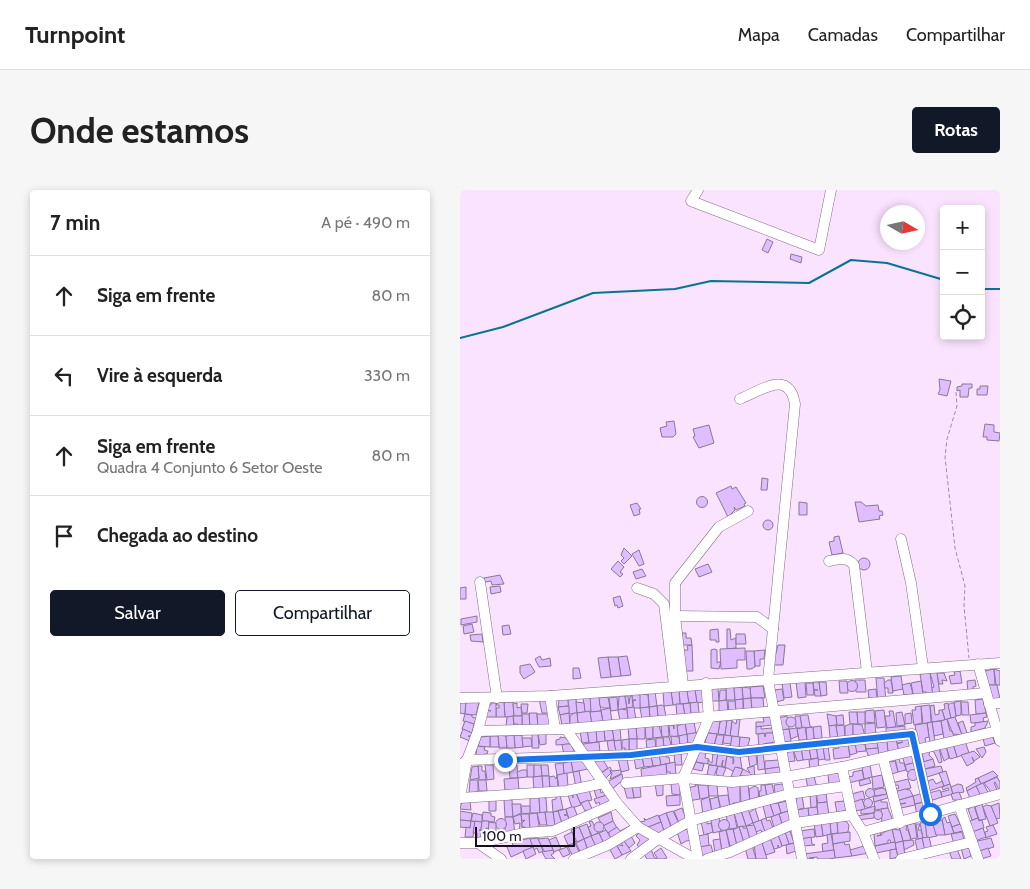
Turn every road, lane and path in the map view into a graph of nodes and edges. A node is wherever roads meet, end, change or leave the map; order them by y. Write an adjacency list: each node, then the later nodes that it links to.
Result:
1 (698, 190): 2 (street)
2 (831, 190)
3 (956, 392): 15 (path)
4 (740, 399): 10 (street)
5 (748, 511): 11 (street)
6 (900, 539): 16 (street)
7 (829, 562): 17 (street)
8 (480, 582): 25 (street)
9 (637, 588): 20 (street)
10 (776, 598): 12 (street); 13 (street)
11 (675, 616): 12 (street); 20 (street)
12 (756, 617): 13 (street)
13 (773, 629): 18 (street)
14 (1000, 663): 15 (street)
15 (973, 665): 16 (street); 21 (street)
16 (923, 667): 17 (street)
17 (867, 672): 18 (street)
18 (768, 680): 19 (street); 27 (street)
19 (706, 683): 20 (street); 28 (street)
20 (679, 685): 22 (street)
21 (986, 693): 26 (street); 27 (street)
22 (550, 696): 25 (street); 29 (street)
23 (460, 698): 24 (street)
24 (486, 698): 25 (street); 31 (street)
25 (497, 698)
26 (995, 703): 32 (street)
27 (773, 712): 28 (street); 33 (street)
28 (709, 718): 30 (street); 34 (street)
29 (555, 729): 30 (street); 31 (street)
30 (566, 729): 36 (street)
31 (478, 731): 38 (street)
32 (998, 736): 35 (street)
33 (779, 746): 34 (street); 35 (street); 40 (street)
34 (697, 747): 36 (street); 41 (street)
35 (916, 749): 37 (street); 50 (street)
36 (585, 757): 38 (street); 42 (street)
37 (883, 758): 39 (street); 54 (street)
38 (463, 763): 47 (street)
39 (842, 767): 40 (street); 44 (street)
40 (785, 777): 41 (street); 45 (street)
41 (683, 778): 43 (street); 52 (street)
42 (604, 783): 47 (street); 48 (street)
43 (626, 783)
44 (846, 786): 45 (street); 51 (street)
45 (789, 794): 52 (street); 53 (street)
46 (1000, 794): 49 (street)
47 (460, 798)
48 (617, 803): 55 (street); 60 (street)
49 (959, 806): 50 (street); 58 (street)
50 (930, 814): 54 (street)
51 (852, 815): 53 (street); 56 (street)
52 (690, 821): 57 (street); 64 (street)
53 (795, 823): 65 (street); 66 (street)
54 (900, 823): 56 (street)
55 (638, 827): 57 (street); 62 (street)
56 (863, 832): 67 (street)
57 (658, 839): 63 (street); 64 (street)
58 (972, 842): 68 (street); 69 (street)
59 (460, 843): 60 (street)
60 (478, 843): 61 (street)
61 (501, 859)
62 (574, 859)
63 (631, 859)
64 (697, 859)
65 (706, 859)
66 (802, 859)
67 (874, 859)
68 (901, 859)
69 (978, 859)

